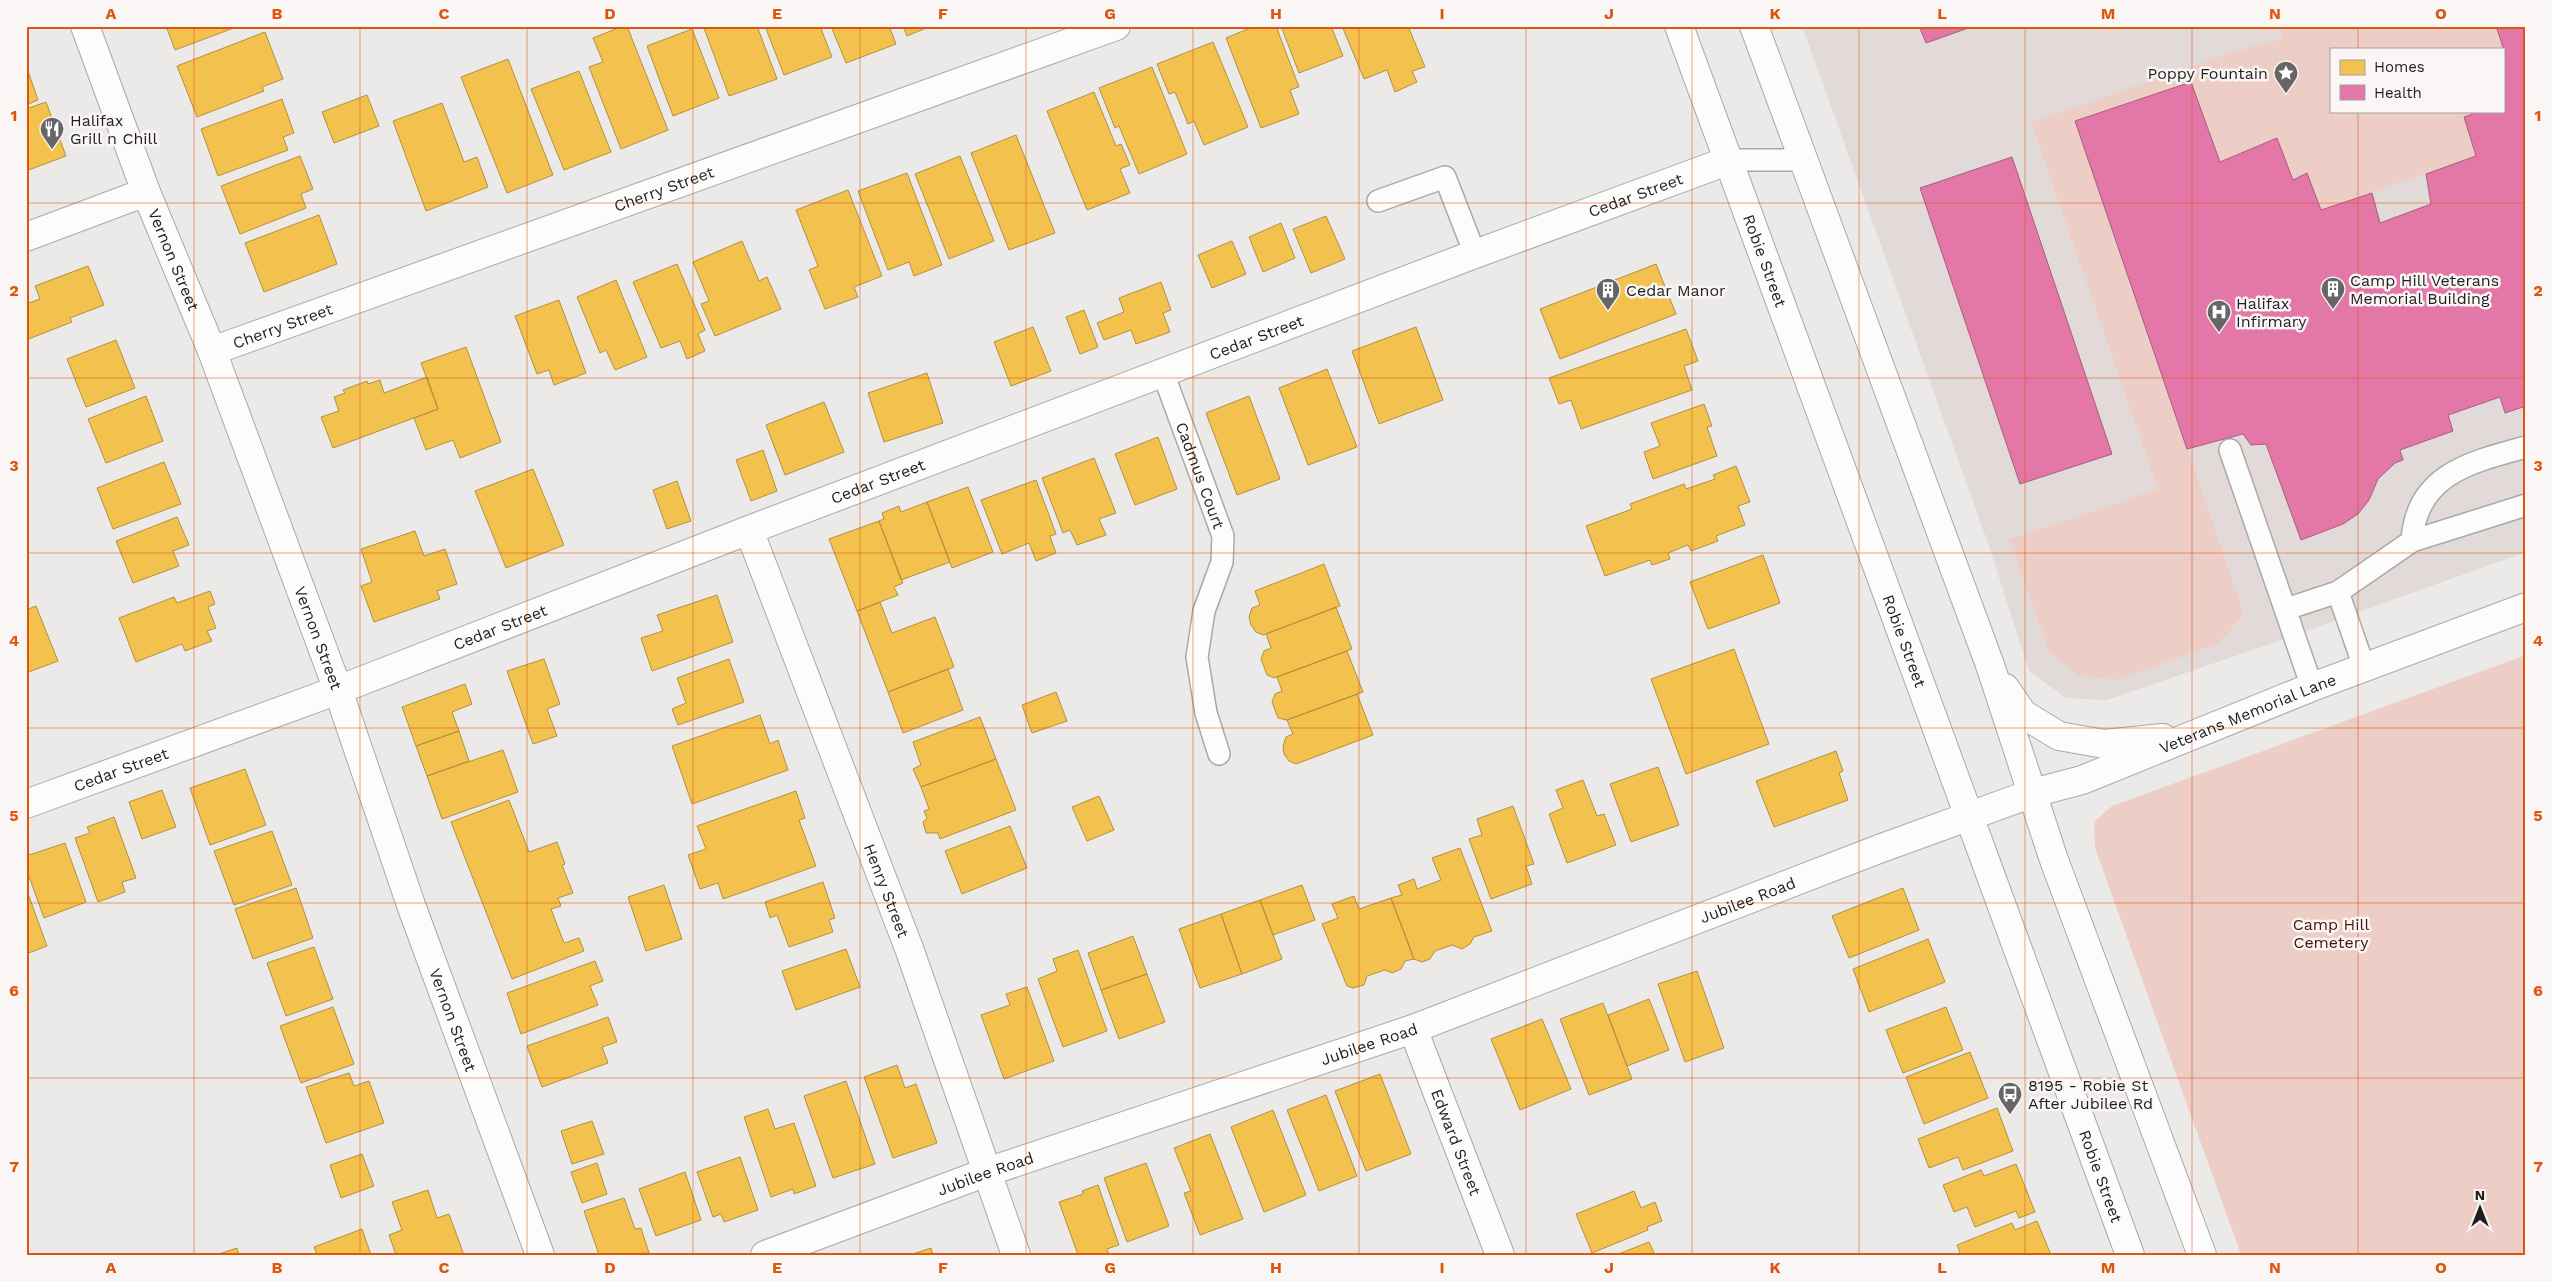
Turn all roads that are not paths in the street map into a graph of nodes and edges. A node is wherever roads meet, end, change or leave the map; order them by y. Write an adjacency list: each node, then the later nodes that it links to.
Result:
1 (85, 26): 7 (street, Vernon Street)
2 (1116, 26): 11 (street, Cherry Street)
3 (1679, 26): 5 (street, Robie Street)
4 (1754, 26): 6 (street)
5 (1730, 160): 6 (lane); 10 (street, Cedar Street); 29 (street, Robie Street)
6 (1802, 160): 21 (street)
7 (146, 192): 9 (street); 11 (street, Vernon Street)
8 (1378, 201): 10 (lane)
9 (26, 238)
10 (1475, 254): 12 (street, Cedar Street)
11 (212, 351): 24 (street, Vernon Street)
12 (1163, 373): 16 (street, Cedar Street); 26 (lane, Cadmus Court)
13 (2526, 447): 17 (lane)
14 (2230, 450): 20 (lane)
15 (2526, 506): 17 (lane)
16 (749, 530): 24 (street, Cedar Street); 31 (street, Henry Street)
17 (2412, 541): 18 (lane)
18 (2338, 592): 20 (lane); 22 (lane)
19 (2526, 607): 22 (street, Veterans Memorial Lane)
20 (2286, 609): 23 (lane)
21 (1990, 665): 25 (street); 27 (street)
22 (2364, 667): 23 (street, Veterans Memorial Lane)
23 (2312, 687): 25 (street, Veterans Memorial Lane)
24 (338, 690): 28 (street, Cedar Street); 32 (street, Vernon Street)
25 (2200, 734): 27 (street, Veterans Memorial Lane)
26 (1219, 754)
27 (2033, 793): 29 (street, Veterans Memorial Lane); 37 (street)
28 (26, 804)
29 (1968, 817): 30 (street, Jubilee Road); 36 (street, Robie Street)
30 (1413, 1029): 31 (street, Jubilee Road); 35 (street, Edward Street)
31 (987, 1172): 33 (street, Jubilee Road); 34 (street, Henry Street)
32 (540, 1255)
33 (765, 1255)
34 (1016, 1255)
35 (1500, 1255)
36 (2130, 1255)
37 (2202, 1255)

